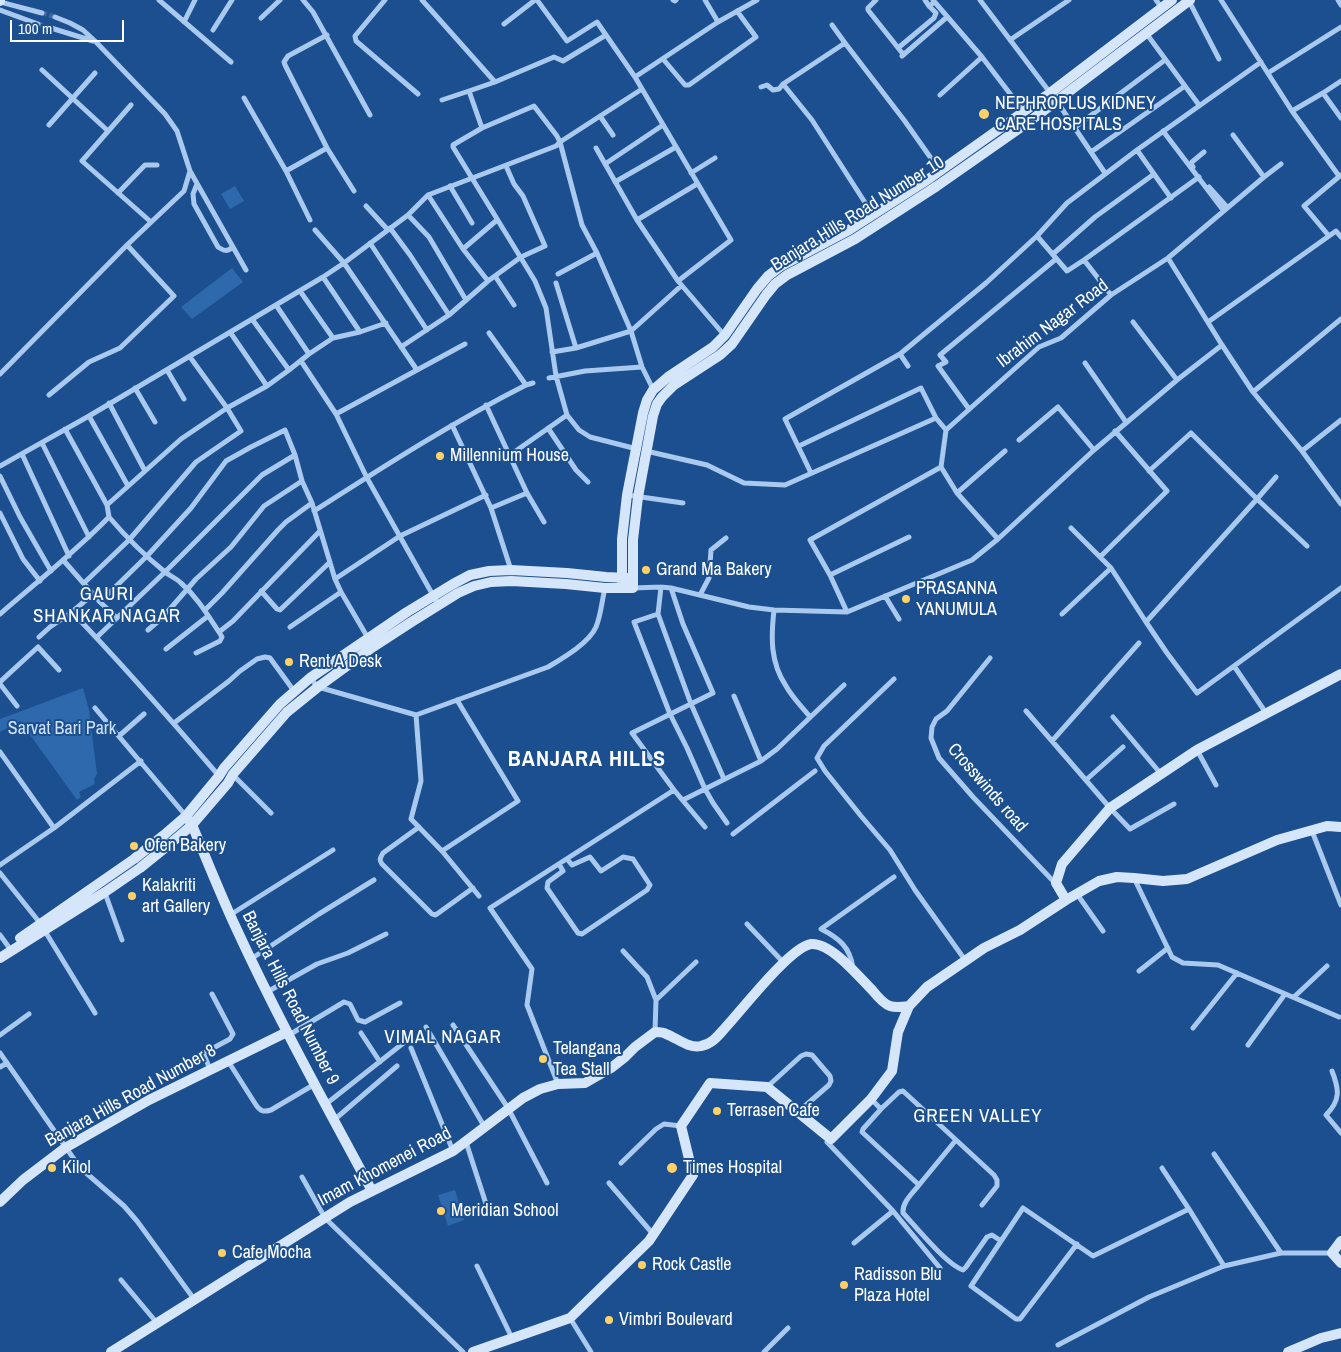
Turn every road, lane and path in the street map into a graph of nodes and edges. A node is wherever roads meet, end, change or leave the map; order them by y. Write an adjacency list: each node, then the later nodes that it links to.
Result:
1 (160, 0): 29 (street)
2 (196, 0): 29 (street)
3 (232, 0): 41 (street)
4 (280, 0): 28 (street)
5 (303, 0): 37 (street)
6 (385, 0): 62 (street)
7 (422, 0): 55 (street)
8 (536, 0): 32 (street); 38 (street)
9 (704, 0): 30 (street)
10 (757, 0): 24 (street)
11 (876, 0): 43 (street)
12 (925, 0): 20 (street)
13 (980, 0): 39 (street)
14 (1069, 0): 39 (street)
15 (1172, 0): 21 (street, Banjara Hills Road Number 10)
16 (1189, 0): 36 (street, Banjara Hills Road Number 10); 46 (street)
17 (1221, 0): 49 (street)
18 (1338, 0): 22 (street)
19 (0, 1): 25 (street)
20 (932, 2): 26 (street); 43 (street)
21 (1159, 4): 64 (street, Banjara Hills Road Number 10)
22 (1341, 5)
23 (0, 10): 31 (street)
24 (737, 11): 30 (street); 45 (street)
25 (42, 14)
26 (947, 17): 43 (street); 44 (street)
27 (55, 18): 40 (street)
28 (261, 18)
29 (184, 22): 41 (street)
30 (718, 22): 45 (street)
31 (38, 24)
32 (504, 24)
33 (832, 25): 42 (street)
34 (1341, 27): 52 (street)
35 (51, 28): 40 (street)
36 (1146, 33): 47 (street); 64 (street, Banjara Hills Road Number 10)
37 (327, 35): 72 (street); 85 (street)
38 (606, 35): 53 (street); 55 (street)
39 (1010, 40): 64 (street)
40 (96, 42): 95 (street)
41 (207, 42): 48 (street)
42 (845, 43): 56 (street); 100 (street)
43 (898, 48)
44 (982, 57): 63 (street); 71 (street)
45 (663, 59): 53 (street)
46 (1219, 59)
47 (1165, 60): 57 (street); 78 (street)
48 (231, 62)
49 (1261, 62): 52 (street); 69 (street)
50 (42, 70): 65 (street)
51 (95, 73): 65 (street)
52 (1268, 73): 70 (street)
53 (635, 77): 59 (street)
54 (1341, 81): 61 (street)
55 (495, 82): 60 (street)
56 (783, 84): 58 (street); 119 (street)
57 (1185, 86): 69 (street); 88 (street)
58 (760, 87)
59 (642, 89): 73 (street); 76 (street)
60 (469, 91): 67 (street); 77 (street)
61 (1323, 93): 70 (street); 74 (street)
62 (418, 94)
63 (940, 95)
64 (1053, 97): 71 (street, Banjara Hills Road Number 10); 78 (street); 100 (street, Banjara Hills Road Number 10)
65 (73, 98): 75 (street); 79 (street)
66 (244, 98): 96 (street)
67 (442, 100)
68 (131, 105): 79 (street)
69 (1199, 105): 80 (street)
70 (1292, 111): 101 (street)
71 (1024, 112): 100 (street, Banjara Hills Road Number 10)
72 (370, 115)
73 (600, 116): 81 (street); 83 (street)
74 (1341, 118)
75 (49, 125)
76 (663, 125): 84 (street); 91 (street)
77 (482, 128): 83 (street); 104 (street)
78 (1074, 128): 88 (street)
79 (108, 131): 110 (street)
80 (1163, 132): 87 (street); 102 (street)
81 (612, 135)
82 (1232, 135): 103 (street)
83 (560, 142): 94 (street); 131 (street)
84 (676, 147): 97 (street); 105 (street)
85 (327, 148): 96 (street); 109 (street)
86 (596, 148): 91 (street)
87 (1137, 150): 98 (street); 99 (street)
88 (1091, 152): 98 (street)
89 (1204, 152): 114 (street)
90 (715, 158): 97 (street)
91 (605, 164): 105 (street)
92 (1281, 164): 103 (street, Ibrahim Nagar Road)
93 (157, 165): 110 (street)
94 (506, 166): 104 (street); 133 (street)
95 (190, 171): 106 (street); 120 (street)
96 (286, 171): 116 (street)
97 (691, 173): 107 (street)
98 (1105, 173): 124 (street)
99 (1154, 174): 112 (street); 132 (street)
100 (943, 175): 119 (street, Banjara Hills Road Number 10)
101 (1340, 175): 125 (street)
102 (1199, 177): 112 (street); 114 (street)
103 (1264, 177): 114 (street, Ibrahim Nagar Road)
104 (472, 178): 108 (street); 117 (street)
105 (615, 182): 118 (street)
106 (197, 184): 129 (street); 129 (street)
107 (697, 184): 118 (street); 143 (street)
108 (450, 186): 111 (street); 121 (street)
109 (354, 191)
110 (118, 193): 120 (street)
111 (428, 195): 115 (street); 130 (street)
112 (1172, 198): 135 (street)
113 (366, 206): 122 (street)
114 (1225, 209): 134 (street, Ibrahim Nagar Road)
115 (408, 215): 122 (street); 146 (street)
116 (310, 220)
117 (497, 220): 130 (street); 133 (street)
118 (637, 220): 143 (street)
119 (875, 220): 160 (street, Banjara Hills Road Number 10); 163 (street, Banjara Hills Road Number 10)
120 (151, 222): 128 (street)
121 (472, 223)
122 (389, 229): 127 (street); 149 (street)
123 (315, 230): 136 (street)
124 (1037, 236): 132 (street); 169 (street)
125 (1329, 236): 126 (street); 153 (street)
126 (1341, 237)
127 (370, 243): 136 (street); 155 (street)
128 (127, 245): 178 (street); 188 (street)
129 (233, 247): 137 (street)
130 (463, 249): 141 (street)
131 (597, 253): 138 (street); 156 (street)
132 (1054, 256): 135 (street); 193 (street)
133 (521, 257): 140 (street); 167 (street)
134 (1168, 258): 145 (street, Ibrahim Nagar Road); 153 (street)
135 (1084, 260): 145 (street)
136 (344, 263): 139 (street); 154 (street)
137 (246, 270)
138 (558, 274)
139 (323, 276): 144 (street); 158 (street)
140 (495, 276): 141 (street); 148 (street)
141 (488, 281): 146 (street)
142 (556, 283): 166 (street)
143 (679, 284): 156 (street); 160 (street)
144 (300, 291): 147 (street); 161 (street)
145 (1111, 295): 193 (street, Ibrahim Nagar Road)
146 (466, 300): 149 (street)
147 (276, 305): 150 (street); 168 (street)
148 (514, 305)
149 (449, 316): 155 (street)
150 (252, 319): 157 (street); 176 (street)
151 (1341, 319): 187 (street)
152 (1132, 322): 181 (street)
153 (1208, 322): 164 (street)
154 (386, 323): 158 (street); 165 (street)
155 (427, 330): 165 (street)
156 (631, 331): 166 (street); 174 (street)
157 (230, 332): 170 (street); 184 (street)
158 (360, 332): 161 (street)
159 (489, 333): 183 (street)
160 (725, 335): 163 (street); 186 (street, Banjara Hills Road Number 10)
161 (333, 338): 168 (street)
162 (464, 344): 177 (street)
163 (732, 344): 209 (street, Banjara Hills Road Number 10)
164 (1222, 345): 181 (street); 187 (street)
165 (401, 347): 177 (street)
166 (576, 348): 167 (street)
167 (552, 352): 179 (street)
168 (310, 354): 171 (street)
169 (900, 354): 173 (street); 208 (street)
170 (190, 357): 175 (street); 192 (street)
171 (301, 361): 176 (street); 194 (street)
172 (1085, 363): 200 (street)
173 (908, 366)
174 (642, 367): 179 (street); 186 (street)
175 (167, 370): 185 (street); 189 (street)
176 (290, 370): 184 (street)
177 (417, 370): 194 (street)
178 (0, 374)
179 (556, 376): 180 (street); 195 (street)
180 (550, 378)
181 (1177, 380): 200 (street)
182 (533, 383): 183 (street)
183 (526, 385): 191 (street)
184 (267, 386): 192 (street)
185 (135, 388): 190 (street); 199 (street)
186 (653, 390): 209 (street, Banjara Hills Road Number 10)
187 (1253, 392): 212 (street)
188 (49, 396)
189 (184, 399)
190 (109, 403): 196 (street); 218 (street)
191 (486, 405): 201 (street); 215 (street)
192 (227, 408): 218 (street); 248 (street)
193 (969, 409): 204 (street, Ibrahim Nagar Road)
194 (336, 414): 223 (street)
195 (567, 415): 202 (street); 209 (street)
196 (89, 416): 203 (street); 226 (street)
197 (936, 418): 204 (street); 208 (street); 220 (street)
198 (1341, 420): 212 (street)
199 (155, 422)
200 (1126, 422): 205 (street)
201 (452, 425): 223 (street); 229 (street)
202 (548, 428): 215 (street); 225 (street)
203 (65, 429): 207 (street); 234 (street)
204 (946, 430): 217 (street)
205 (1116, 431): 210 (street); 219 (street)
206 (1019, 440): 210 (street)
207 (42, 443): 213 (street); 244 (street)
208 (798, 446): 220 (street)
209 (641, 450): 220 (street); 230 (street, Banjara Hills Road Number 10)
210 (1094, 450): 247 (street)
211 (1005, 451): 228 (street)
212 (1302, 451): 235 (street)
213 (22, 454): 216 (street); 250 (street)
214 (295, 455): 224 (street); 251 (street); 258 (street)
215 (510, 455): 227 (street)
216 (0, 466)
217 (941, 467): 228 (street); 259 (street)
218 (145, 471): 226 (street)
219 (1149, 471): 231 (street); 252 (street)
220 (811, 473)
221 (0, 476): 257 (street)
222 (1276, 477): 231 (street)
223 (367, 478): 237 (street); 243 (street)
224 (302, 481): 232 (street); 268 (street)
225 (588, 482)
226 (128, 486): 234 (street)
227 (527, 493): 236 (street); 240 (street)
228 (957, 493): 247 (street)
229 (486, 495): 236 (street); 243 (street)
230 (632, 496): 233 (street); 263 (street, Banjara Hills Road Number 10)
231 (1257, 500): 249 (street); 286 (street)
232 (312, 503): 237 (street); 276 (street)
233 (683, 503)
234 (107, 504): 239 (street)
235 (1341, 504)
236 (491, 508): 256 (street)
237 (314, 511): 242 (street)
238 (0, 513): 261 (street)
239 (109, 517): 244 (street); 248 (street)
240 (544, 522)
241 (1071, 528): 252 (street)
242 (320, 531): 254 (street); 269 (street)
243 (400, 536): 260 (street); 274 (street)
244 (89, 537): 250 (street)
245 (909, 537): 259 (street)
246 (726, 538): 272 (street)
247 (998, 539): 273 (street)
248 (129, 540): 251 (street); 262 (street)
249 (1307, 546)
250 (69, 556): 253 (street)
251 (147, 556): 258 (street); 275 (street)
252 (1100, 557): 255 (street)
253 (64, 561): 257 (street); 262 (street)
254 (330, 562): 260 (street); 269 (street)
255 (1111, 568): 282 (street); 286 (street)
256 (511, 570): 263 (street); 274 (street)
257 (51, 571): 261 (street)
258 (165, 572): 268 (street); 284 (street)
259 (830, 576): 279 (street)
260 (335, 579): 270 (street)
261 (40, 581): 280 (street)
262 (84, 583): 271 (street)
263 (628, 583): 264 (street); 265 (street)
264 (661, 586): 266 (street); 281 (street)
265 (605, 588): 274 (street); 308 (street)
266 (671, 588): 272 (street); 309 (street)
267 (1341, 588): 298 (street)
268 (188, 590): 276 (street); 288 (street)
269 (261, 591): 289 (street)
270 (340, 592): 287 (street); 292 (street)
271 (93, 594): 275 (street); 278 (street)
272 (700, 595): 277 (street)
273 (885, 596): 279 (street); 285 (street)
274 (436, 601): 292 (street); 294 (street)
275 (100, 602): 284 (street)
276 (205, 610): 283 (street)
277 (774, 610): 279 (street); 317 (street)
278 (72, 612): 290 (street); 291 (street)
279 (847, 612)
280 (0, 614)
281 (658, 614): 309 (street); 314 (street)
282 (1062, 614)
283 (208, 616): 289 (street); 295 (street)
284 (118, 618): 291 (street)
285 (899, 618)
286 (1146, 622): 298 (street)
287 (290, 626)
288 (148, 630)
289 (219, 632): 296 (street)
290 (39, 637)
291 (97, 637): 319 (street)
292 (367, 638): 294 (street); 301 (street)
293 (1139, 643): 321 (street)
294 (373, 647): 305 (street)
295 (166, 649)
296 (196, 653)
297 (990, 658): 358 (street, Crosswinds road)
298 (1234, 666): 315 (street)
299 (59, 670): 303 (street)
300 (1341, 674): 315 (street)
301 (310, 678): 305 (street); 306 (street)
302 (894, 679): 377 (street)
303 (0, 683): 310 (street)
304 (844, 686): 317 (street)
305 (318, 687): 316 (street); 328 (street)
306 (294, 692): 319 (street); 330 (street)
307 (734, 696): 326 (street)
308 (457, 700): 316 (street); 350 (street)
309 (691, 704): 314 (street); 331 (street)
310 (17, 706)
311 (96, 708): 320 (street)
312 (1026, 711): 321 (street)
313 (144, 714): 320 (street)
314 (670, 714): 334 (street); 335 (street)
315 (1266, 714): 323 (street)
316 (416, 716): 343 (street)
317 (810, 717): 326 (street)
318 (1113, 717): 329 (street)
319 (174, 723): 330 (street)
320 (119, 736): 325 (street)
321 (1052, 741): 332 (street)
322 (1123, 747): 332 (street)
323 (1197, 750): 329 (street); 333 (street)
324 (0, 752): 346 (street)
325 (141, 761): 340 (street); 346 (street)
326 (761, 761): 331 (street)
327 (814, 771): 348 (street)
328 (233, 774): 339 (street); 342 (street)
329 (1161, 774): 338 (street)
330 (219, 776): 340 (street)
331 (724, 780): 334 (street)
332 (1086, 780): 338 (street)
333 (1216, 785)
334 (704, 789): 336 (street); 341 (street)
335 (674, 790): 336 (street); 351 (street)
336 (683, 800): 344 (street)
337 (1174, 804): 338 (street)
338 (1110, 808): 358 (street)
339 (271, 813)
340 (186, 816): 342 (street, Banjara Hills Road Number 9); 367 (street)
341 (727, 823)
342 (192, 825): 360 (street); 365 (street, Banjara Hills Road Number 9)
343 (419, 827): 350 (street); 359 (street)
344 (705, 827)
345 (1341, 827): 347 (street)
346 (54, 828): 353 (street)
347 (1312, 830): 356 (street); 364 (street)
348 (733, 834)
349 (333, 850): 365 (street)
350 (442, 851): 359 (street)
351 (568, 859): 352 (street); 352 (street)
352 (559, 864): 413 (street)
353 (0, 865)
354 (0, 873): 367 (street)
355 (894, 877): 382 (street)
356 (1134, 878): 361 (street); 373 (street)
357 (374, 880): 376 (street)
358 (1056, 883): 363 (street)
359 (473, 888): 362 (street)
360 (105, 892): 367 (street); 371 (street)
361 (1077, 894): 363 (street); 368 (street)
362 (479, 896)
363 (1066, 900): 377 (street)
364 (1341, 905)
365 (230, 915): 376 (street, Banjara Hills Road Number 9)
366 (747, 924): 379 (street)
367 (42, 926): 372 (street); 375 (street); 391 (street)
368 (1103, 931)
369 (386, 934): 384 (street)
370 (0, 935): 372 (street)
371 (122, 940)
372 (4, 948)
373 (1168, 948): 381 (street); 383 (street)
374 (623, 951): 388 (street)
375 (0, 958)
376 (250, 959): 384 (street, Banjara Hills Road Number 9)
377 (966, 960): 390 (street)
378 (696, 962): 388 (street)
379 (783, 962): 382 (street); 397 (street)
380 (1327, 966): 387 (street)
381 (1139, 970)
382 (854, 971): 390 (street)
383 (1237, 973): 386 (street); 396 (street)
384 (267, 992): 399 (street, Banjara Hills Road Number 9)
385 (212, 994): 410 (street)
386 (1285, 994): 387 (street); 402 (street)
387 (1294, 997): 393 (street)
388 (656, 1000): 397 (street)
389 (400, 1003): 399 (street)
390 (908, 1006): 415 (street)
391 (95, 1013)
392 (29, 1014): 400 (street)
393 (1339, 1017)
394 (453, 1025): 417 (street)
395 (426, 1027): 421 (street)
396 (1193, 1028)
397 (655, 1032): 413 (street, Imam Khomenei Road)
398 (361, 1033): 406 (street)
399 (288, 1034): 405 (street, Banjara Hills Road Number 8); 412 (street, Banjara Hills Road Number 9)
400 (0, 1035)
401 (406, 1041): 406 (street)
402 (1248, 1045)
403 (411, 1048): 428 (street)
404 (0, 1053): 407 (street)
405 (228, 1060): 410 (street, Banjara Hills Road Number 8); 412 (street)
406 (380, 1062): 416 (street)
407 (7, 1063): 409 (street); 427 (street)
408 (397, 1066): 420 (street)
409 (0, 1067)
410 (210, 1069): 427 (street, Banjara Hills Road Number 8)
411 (1332, 1071): 423 (street)
412 (315, 1084): 416 (street, Banjara Hills Road Number 9)
413 (558, 1084): 417 (street, Imam Khomenei Road)
414 (767, 1087): 419 (street); 419 (street); 422 (street)
415 (871, 1099): 418 (street); 419 (street)
416 (326, 1104): 420 (street, Banjara Hills Road Number 9)
417 (508, 1108): 421 (street, Imam Khomenei Road); 434 (street)
418 (881, 1109): 424 (street); 435 (street)
419 (798, 1112)
420 (334, 1120): 436 (street, Banjara Hills Road Number 9)
421 (484, 1126): 425 (street, Imam Khomenei Road)
422 (681, 1126): 430 (street); 443 (street)
423 (1341, 1133)
424 (956, 1140): 435 (street); 438 (street)
425 (466, 1142): 428 (street, Imam Khomenei Road); 439 (street)
426 (827, 1142): 441 (street)
427 (65, 1148): 437 (street, Banjara Hills Road Number 8); 455 (street)
428 (453, 1151): 436 (street, Imam Khomenei Road)
429 (1214, 1154): 449 (street)
430 (621, 1163)
431 (1162, 1168): 440 (street)
432 (302, 1177): 442 (street)
433 (609, 1183): 443 (street)
434 (547, 1184)
435 (919, 1185): 444 (street)
436 (372, 1191): 442 (street, Imam Khomenei Road)
437 (0, 1202)
438 (982, 1205)
439 (487, 1207)
440 (1189, 1209): 447 (street); 452 (street)
441 (893, 1211): 446 (street); 453 (street)
442 (324, 1218): 455 (street, Imam Khomenei Road); 463 (street)
443 (653, 1235): 456 (street)
444 (1001, 1241): 447 (street); 447 (street)
445 (1341, 1242): 448 (street)
446 (854, 1243)
447 (1076, 1244)
448 (1332, 1252): 449 (street); 450 (street)
449 (1281, 1253): 452 (street)
450 (1341, 1263)
451 (477, 1266): 460 (street)
452 (1224, 1266): 461 (street)
453 (940, 1268)
454 (121, 1280): 457 (street)
455 (194, 1299): 457 (street, Imam Khomenei Road)
456 (570, 1318): 460 (street); 465 (street)
457 (157, 1323): 462 (street, Imam Khomenei Road)
458 (788, 1328): 466 (street)
459 (1341, 1333): 467 (street)
460 (512, 1338): 464 (street)
461 (1058, 1345)
462 (111, 1352)
463 (463, 1352)
464 (473, 1352)
465 (591, 1352)
466 (764, 1352)
467 (1288, 1352)

